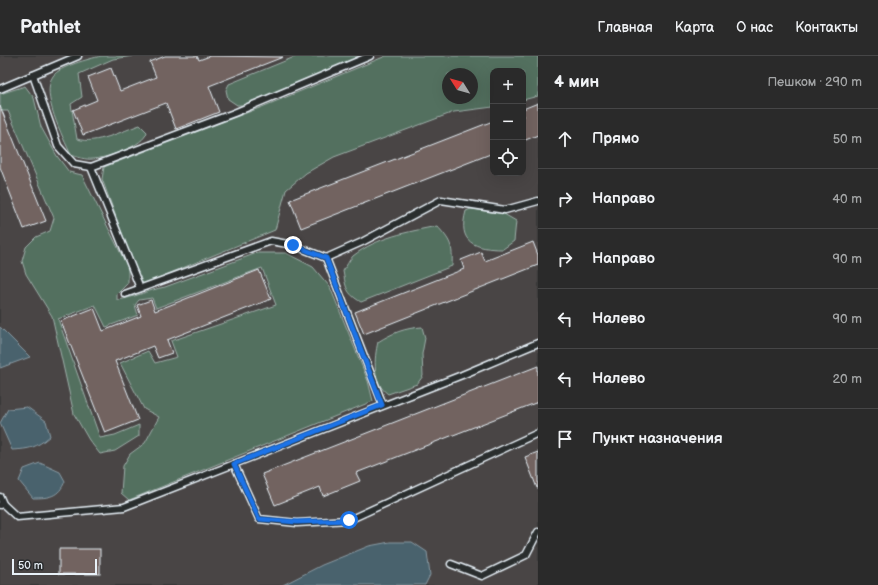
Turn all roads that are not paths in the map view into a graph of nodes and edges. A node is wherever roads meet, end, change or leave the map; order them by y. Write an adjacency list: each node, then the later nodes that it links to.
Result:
1 (78, 56): 3 (lane)
2 (370, 56): 5 (lane)
3 (33, 75): 4 (lane); 5 (lane)
4 (0, 89)
5 (91, 167): 8 (lane)
6 (538, 202): 7 (lane)
7 (326, 258): 8 (lane); 11 (lane)
8 (140, 288): 9 (lane)
9 (125, 294)
10 (538, 343): 11 (lane)
11 (382, 405): 13 (lane)
12 (538, 433): 13 (lane)
13 (234, 464): 15 (lane)
14 (0, 497): 15 (lane)
15 (2, 504)
16 (538, 532): 17 (lane)
17 (451, 564)

